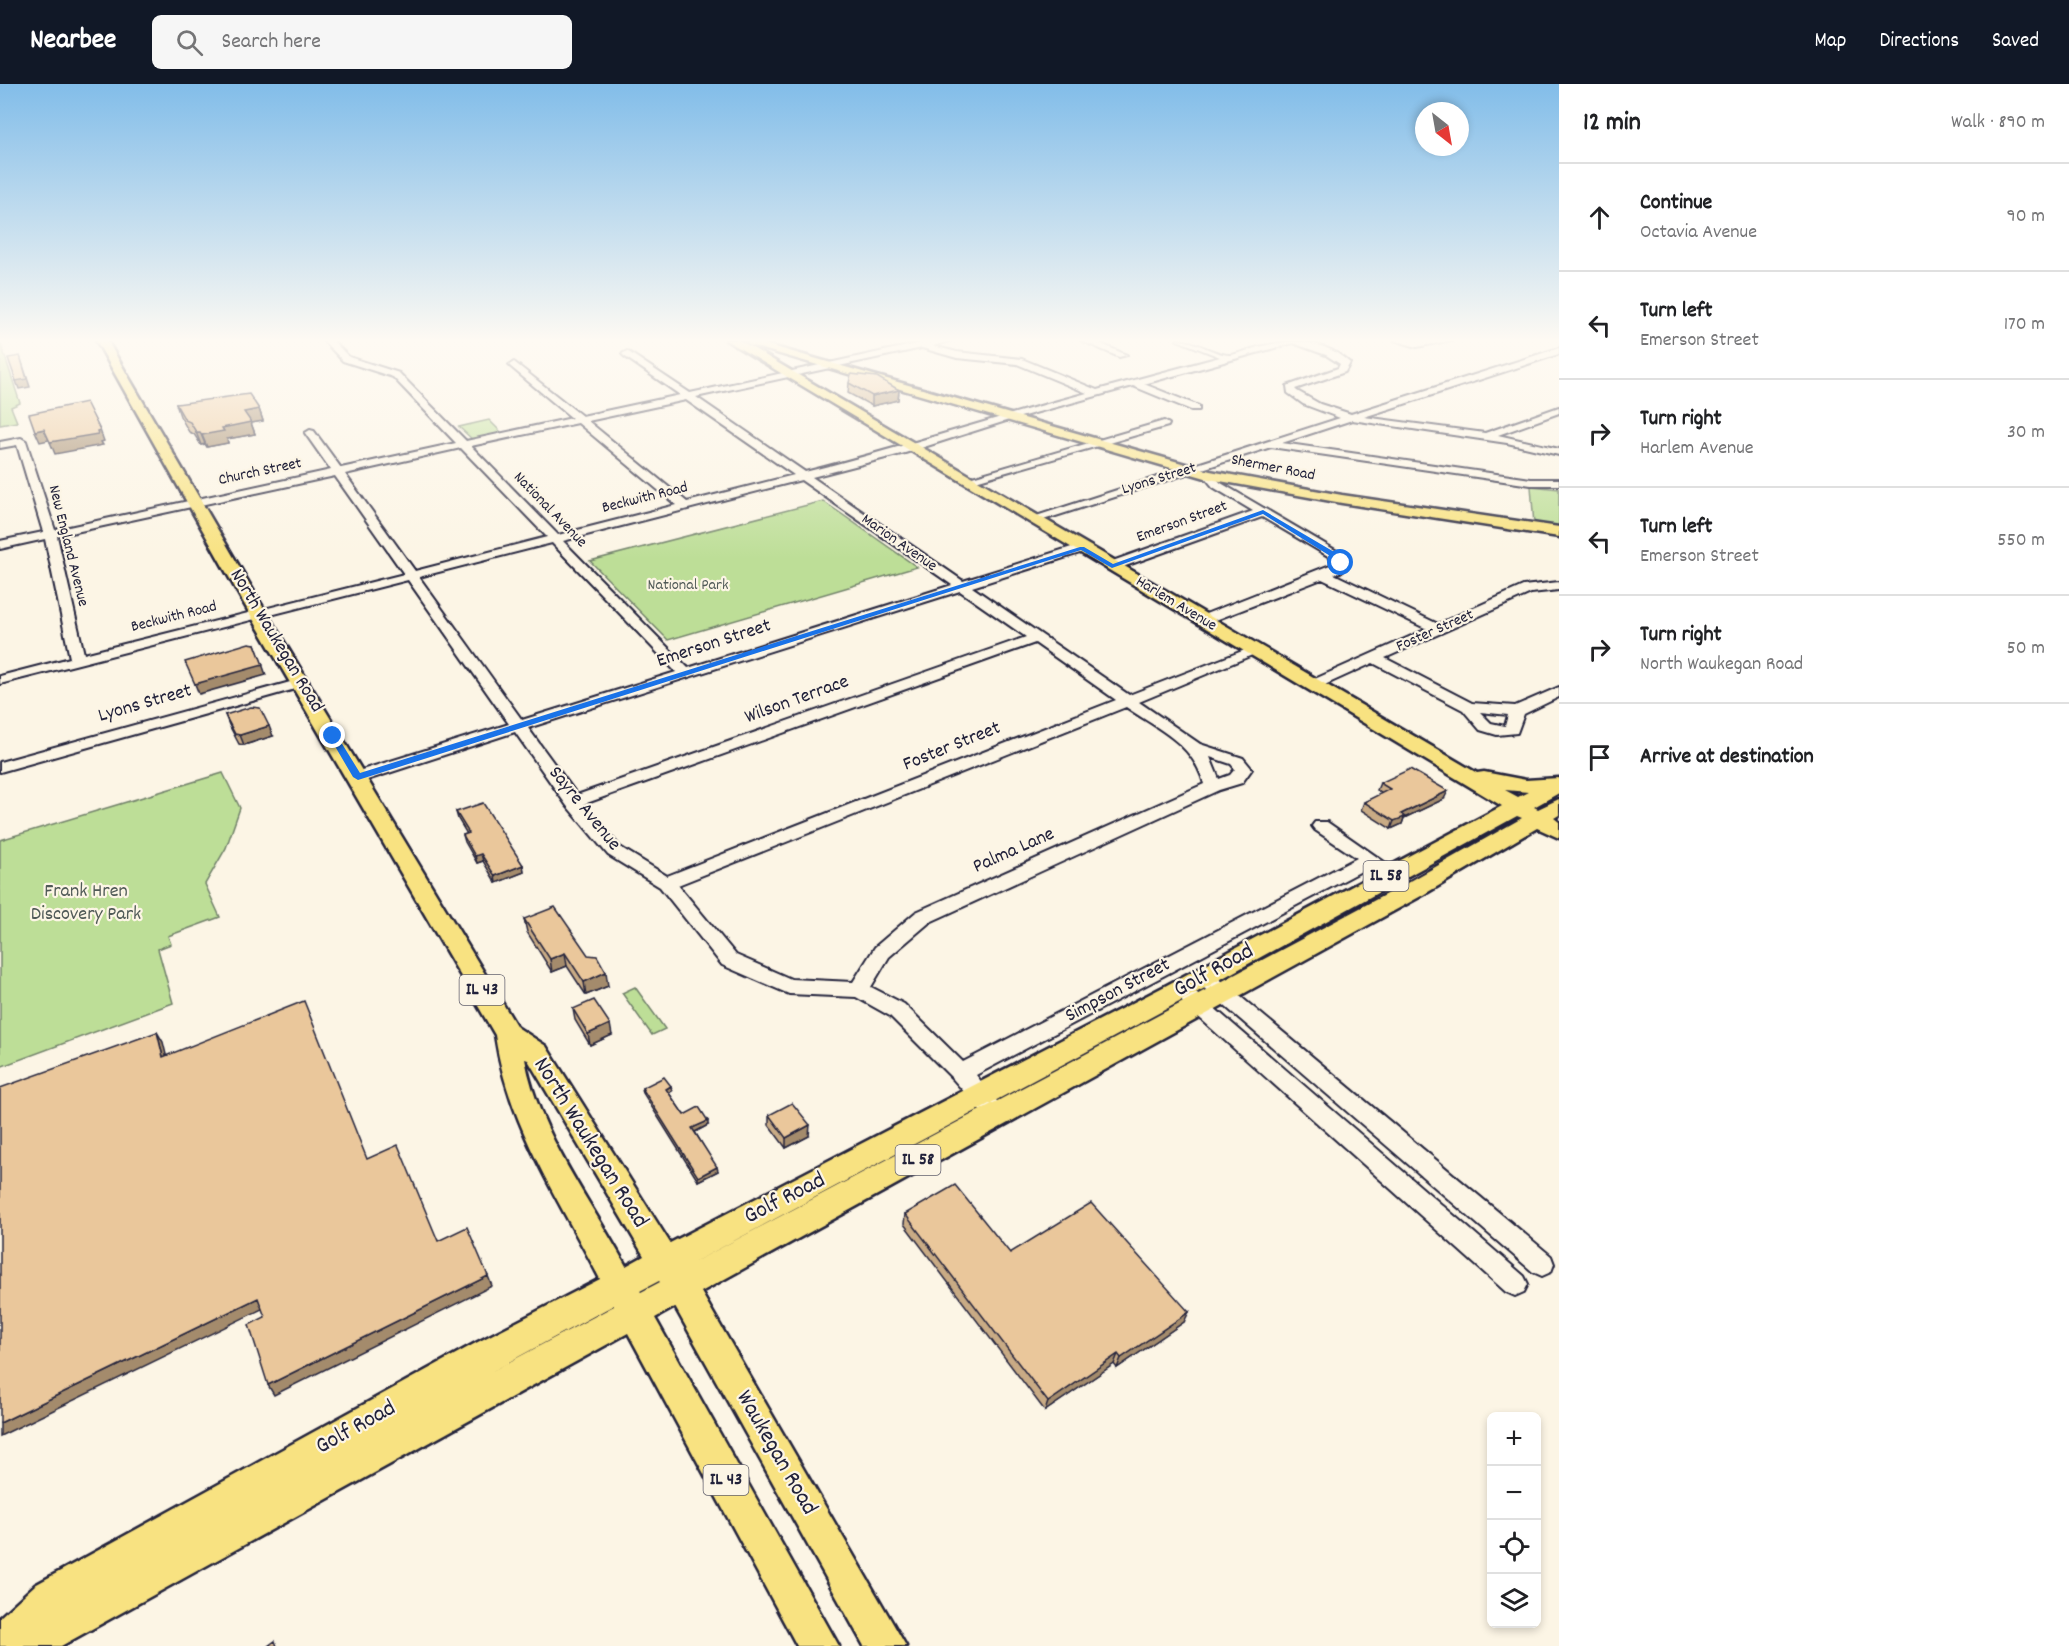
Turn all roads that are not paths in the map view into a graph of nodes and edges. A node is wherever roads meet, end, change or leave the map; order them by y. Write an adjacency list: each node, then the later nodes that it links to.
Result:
1 (142, 413): 32 (main road, North Waukegan Road / IL 43)
2 (433, 413): 21 (street, National Avenue)
3 (571, 413): 14 (street)
4 (619, 413): 14 (street, Church Street)
5 (711, 413): 27 (street, Marion Avenue)
6 (854, 413): 22 (main road, Harlem Avenue)
7 (988, 413): 13 (main road, Shermer Road)
8 (1025, 413): 13 (street, Beckwith Road)
9 (1340, 413): 12 (street)
10 (1365, 413): 12 (street, Lyons Street)
11 (1551, 413): 17 (street)
12 (1352, 417): 17 (street); 19 (street, Lyons Street)
13 (1005, 418): 18 (main road, Shermer Road); 22 (street, Beckwith Road)
14 (581, 421): 21 (street, Church Street); 33 (street)
15 (1164, 424): 18 (street)
16 (310, 433): 25 (street, Sayre Avenue)
17 (1488, 435): 23 (street)
18 (1092, 443): 24 (main road, Shermer Road); 28 (street)
19 (1270, 444): 24 (street, Lyons Street); 30 (street)
20 (0, 445): 37 (street, New England Avenue)
21 (465, 446): 25 (street, Church Street); 38 (street, National Avenue)
22 (912, 447): 27 (street, Beckwith Road); 28 (main road, Harlem Avenue)
23 (1559, 452)
24 (1188, 470): 26 (main road, Shermer Road); 35 (street, Lyons Street)
25 (338, 472): 32 (street, Church Street); 43 (street, Sayre Avenue)
26 (1209, 475): 29 (main road, Shermer Road); 31 (street)
27 (802, 476): 33 (street, Beckwith Road); 44 (street, Marion Avenue)
28 (968, 480): 35 (main road, Harlem Avenue)
29 (1244, 482): 31 (street); 36 (main road, Shermer Road)
30 (1558, 483)
31 (1238, 497): 34 (street)
32 (193, 503): 37 (street, Church Street); 46 (main road, North Waukegan Road / IL 43)
33 (685, 506): 38 (street, Beckwith Road)
34 (1263, 512): 41 (street, Emerson Street); 42 (street)
35 (1033, 519): 40 (main road, Harlem Avenue)
36 (1559, 532)
37 (50, 534): 39 (street, Church Street); 52 (street, New England Avenue)
38 (555, 539): 43 (street, Beckwith Road); 53 (street, National Avenue)
39 (0, 545)
40 (1082, 548): 41 (main road, Harlem Avenue); 44 (street, Emerson Street)
41 (1112, 566): 47 (main road, Harlem Avenue)
42 (1323, 574): 47 (street); 48 (street)
43 (412, 575): 46 (street, Beckwith Road); 61 (street, Sayre Avenue)
44 (961, 586): 49 (street, Marion Avenue); 53 (street, Emerson Street)
45 (1559, 586): 48 (street, Foster Street)
46 (259, 614): 52 (street, Beckwith Road); 55 (main road, North Waukegan Road / IL 43)
47 (1203, 620): 50 (main road, Harlem Avenue)
48 (1438, 629): 51 (street, Foster Street)
49 (1036, 638): 58 (street, Marion Avenue); 68 (street, Wilson Terrace)
50 (1255, 651): 56 (main road, Harlem Avenue); 58 (street, Foster Street)
51 (1374, 657): 56 (street, Foster Street); 59 (street)
52 (78, 660): 54 (street, Beckwith Road)
53 (686, 673): 61 (street, Emerson Street)
54 (0, 680)
55 (301, 682): 64 (street, Lyons Street); 65 (main road, North Waukegan Road / IL 43)
56 (1313, 685): 63 (main road, Harlem Avenue)
57 (1559, 691): 60 (street)
58 (1126, 700): 62 (street, Marion Avenue); 79 (street, Foster Street)
59 (1469, 707): 60 (street); 60 (street)
60 (1517, 711)
61 (519, 726): 65 (street, Emerson Street); 68 (street, Sayre Avenue)
62 (1194, 747): 67 (street, Marion Avenue); 67 (street, Palma Lane)
63 (1446, 764): 66 (main road); 69 (main road, Harlem Avenue); 72 (main road)
64 (0, 767)
65 (358, 777): 82 (main road, North Waukegan Road / IL 43)
66 (1559, 783): 69 (main road, Golf Road / IL 58)
67 (1212, 786): 80 (street, Palma Lane)
68 (573, 802): 79 (street, Sayre Avenue)
69 (1517, 806): 71 (main road, Harlem Avenue); 72 (main road, Golf Road / IL 58)
70 (1559, 806): 71 (main road, Golf Road / IL 58)
71 (1538, 819): 74 (main road, Harlem Avenue); 76 (main road, Golf Road / IL 58)
72 (1488, 822): 78 (main road, Golf Road / IL 58)
73 (1322, 826): 77 (street)
74 (1559, 831)
75 (1559, 842): 76 (main road)
76 (1490, 845): 81 (main road, Golf Road / IL 58)
77 (1370, 859): 78 (street); 83 (street, Simpson Street)
78 (1391, 873): 81 (main road, Golf Road / IL 58)
79 (666, 883): 80 (street, Sayre Avenue)
80 (859, 990): 83 (street, Sayre Avenue)
81 (1202, 992): 84 (main road, Golf Road / IL 58); 85 (street); 87 (street)
82 (508, 1034): 86 (main road, North Waukegan Road / IL 43); 88 (main road, North Waukegan Road / IL 43)
83 (961, 1073): 84 (street, Sayre Avenue)
84 (990, 1106): 86 (main road, Golf Road / IL 58)
85 (1542, 1264)
86 (672, 1274): 88 (main road, Golf Road); 91 (main road, Waukegan Road / IL 43)
87 (1515, 1284)
88 (627, 1299): 89 (main road, Golf Road); 90 (main road, IL 43)
89 (10, 1633)
90 (819, 1646)
91 (886, 1646)

